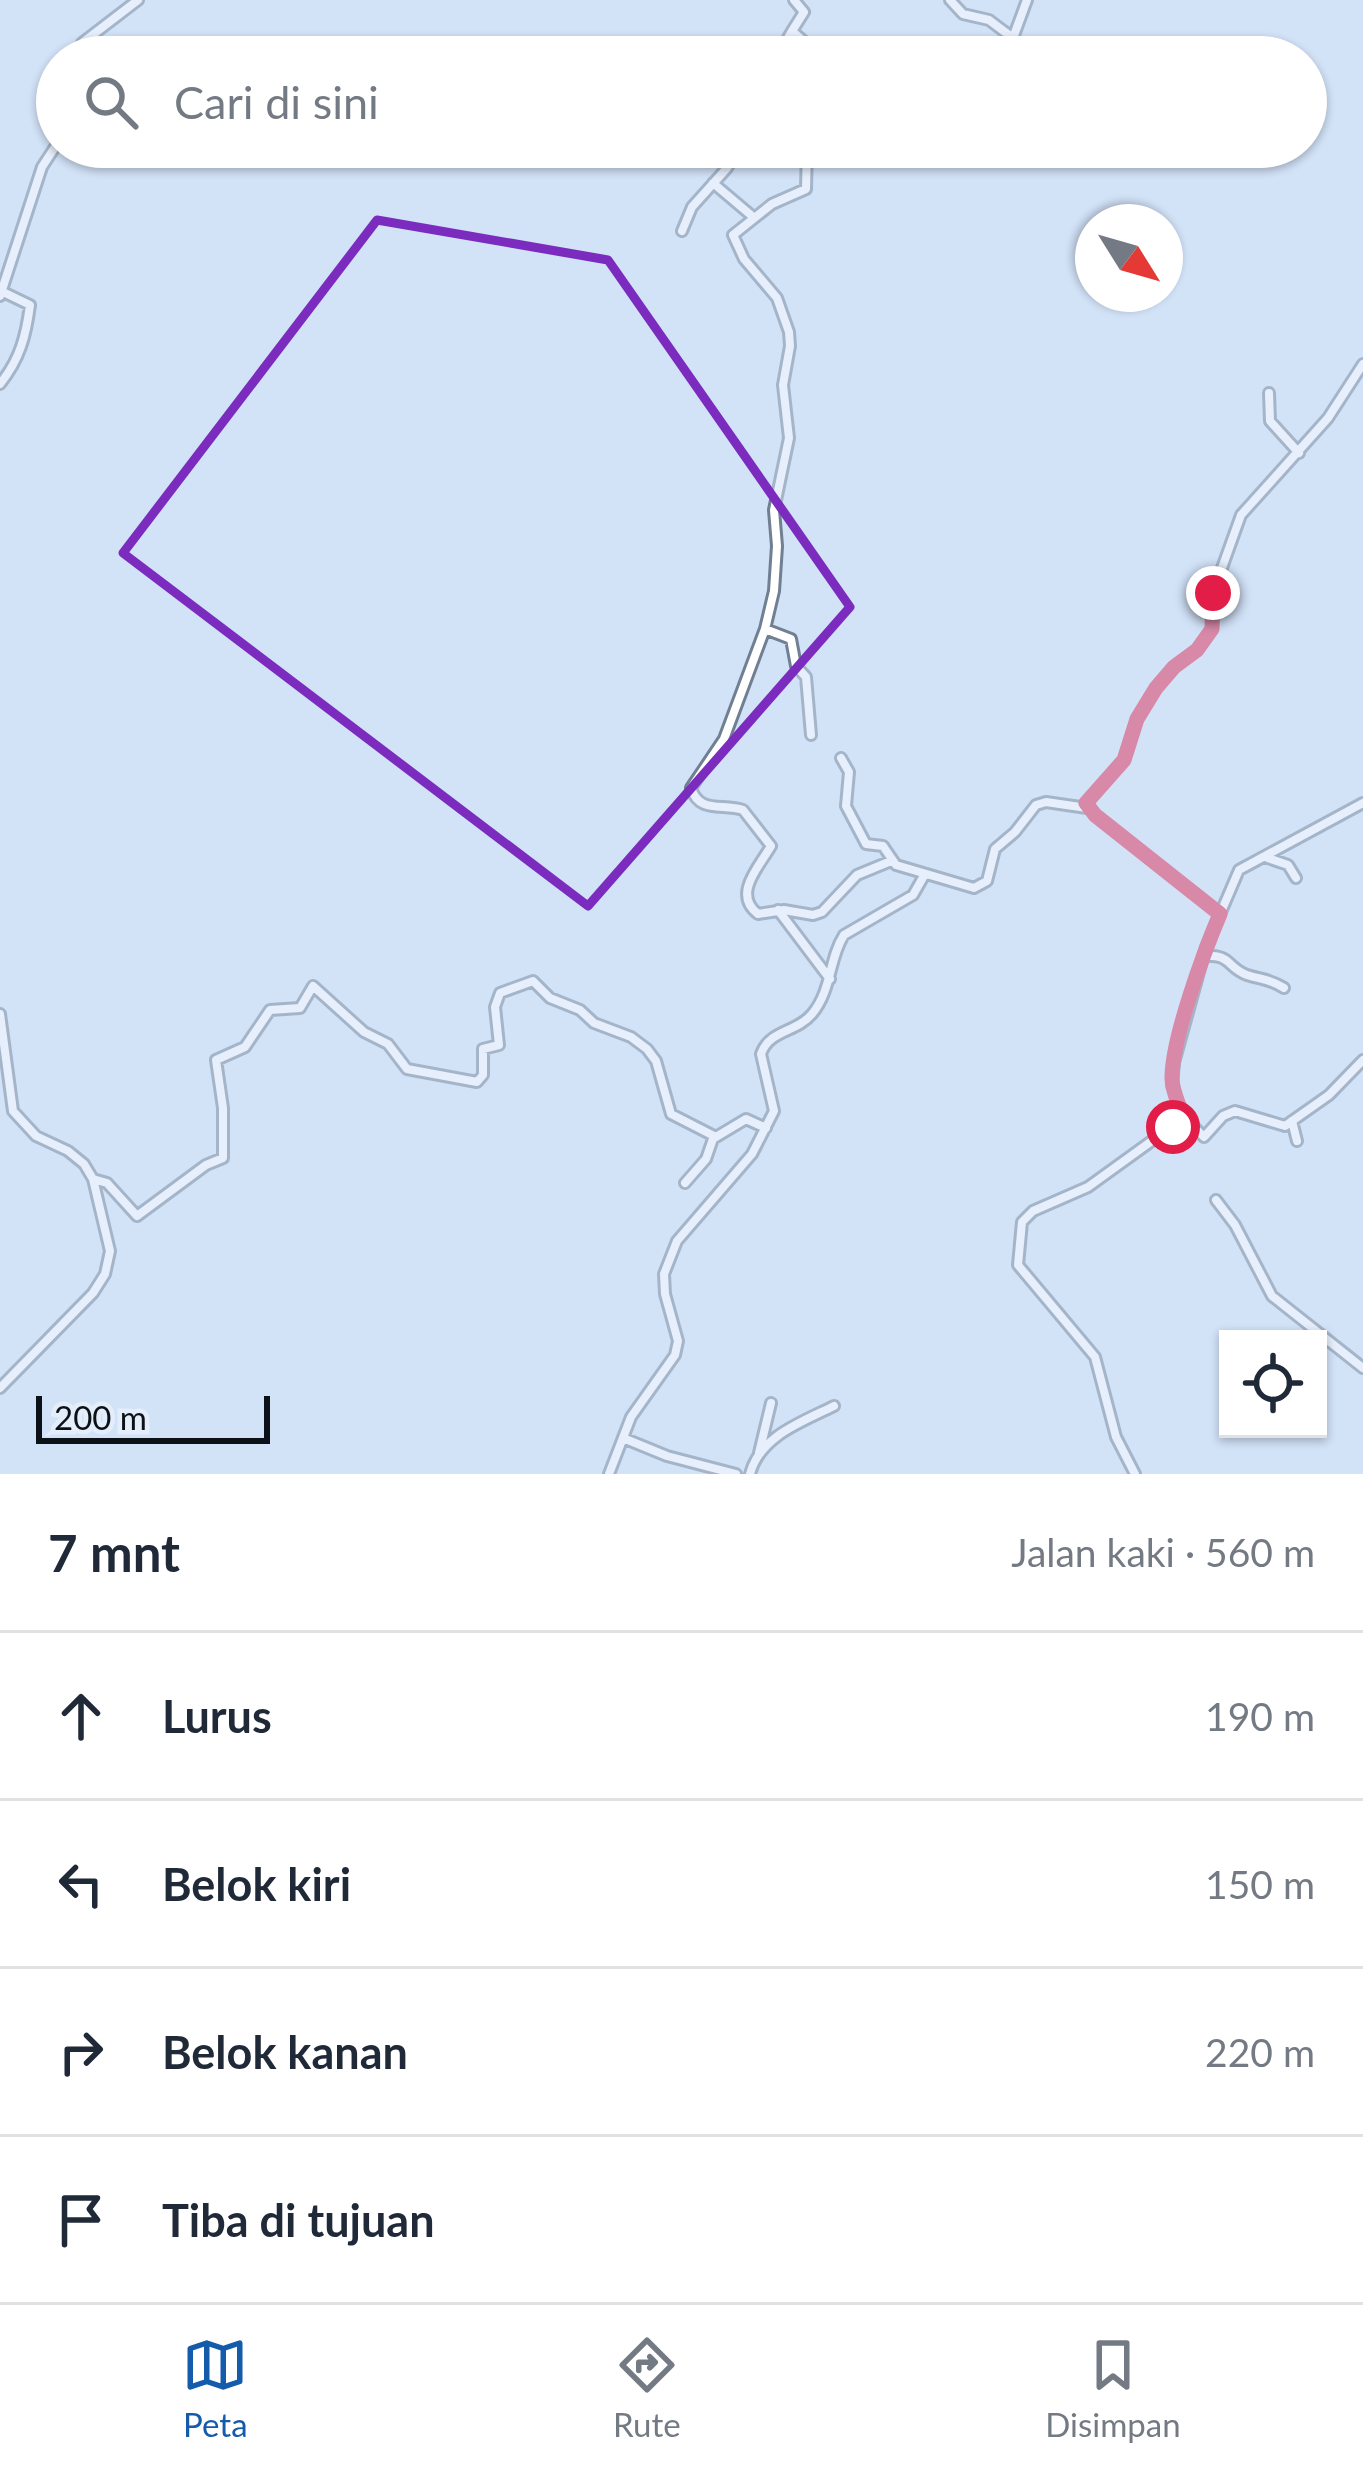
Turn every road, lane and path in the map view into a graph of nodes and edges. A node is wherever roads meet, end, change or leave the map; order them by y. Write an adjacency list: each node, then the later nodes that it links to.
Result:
1 (138, 0): 6 (street)
2 (794, 0): 5 (street)
3 (950, 0): 9 (street)
4 (1027, 0): 10 (street)
5 (792, 31): 7 (street); 8 (street)
6 (89, 36)
7 (789, 36)
8 (798, 36)
9 (1009, 36)
10 (1013, 36)
11 (42, 168): 17 (street)
12 (724, 168): 14 (street)
13 (806, 168): 15 (street)
14 (713, 183): 15 (street); 16 (street)
15 (752, 216): 22 (street)
16 (682, 231)
17 (2, 294): 19 (street)
18 (1363, 364): 21 (street)
19 (0, 385)
20 (1269, 393): 21 (street)
21 (1299, 453): 26 (street)
22 (765, 629): 23 (street); 31 (street)
23 (811, 735)
24 (841, 758): 28 (street)
25 (1363, 803): 27 (street)
26 (1087, 808): 29 (street); 32 (street)
27 (1264, 856): 30 (street); 32 (street)
28 (891, 861): 29 (street); 31 (street)
29 (925, 874): 34 (street)
30 (1296, 878)
31 (778, 910): 34 (street)
32 (1220, 914): 33 (street)
33 (1203, 956): 35 (street); 38 (street)
34 (831, 981): 40 (street)
35 (1284, 988)
36 (0, 1014): 43 (street)
37 (1363, 1060): 39 (street)
38 (1182, 1115): 39 (street); 55 (street)
39 (1292, 1121): 42 (street)
40 (766, 1129): 41 (street); 50 (street)
41 (714, 1136): 43 (street); 44 (street)
42 (1297, 1141)
43 (93, 1179): 47 (street)
44 (685, 1183)
45 (1216, 1200): 46 (street)
46 (1363, 1368)
47 (0, 1388)
48 (771, 1403): 51 (street)
49 (834, 1406): 51 (street)
50 (623, 1438): 52 (street); 53 (street)
51 (759, 1453): 54 (street)
52 (609, 1474)
53 (736, 1474)
54 (750, 1474)
55 (1135, 1474)

